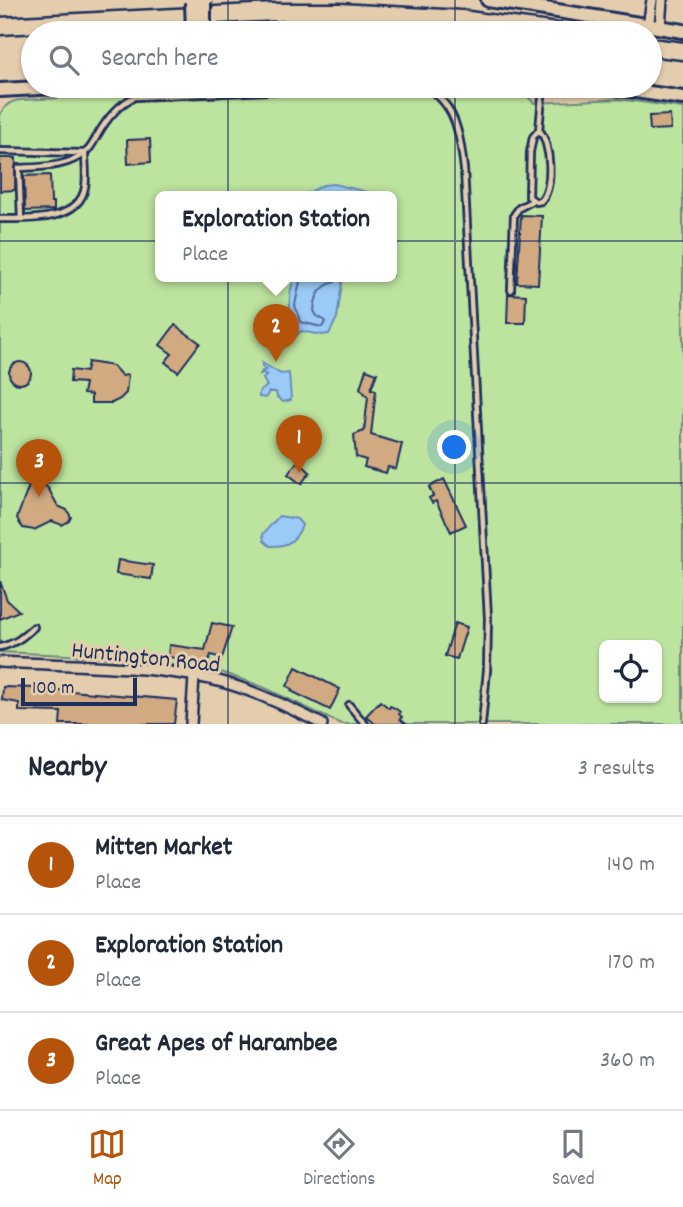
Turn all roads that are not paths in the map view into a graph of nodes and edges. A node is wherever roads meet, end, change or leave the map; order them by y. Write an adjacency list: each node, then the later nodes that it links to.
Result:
1 (488, 0): 9 (main road)
2 (652, 0): 10 (street)
3 (662, 0): 11 (street)
4 (198, 1): 6 (main road, bridge); 7 (main road, bridge)
5 (117, 21): 8 (highway)
6 (195, 21)
7 (202, 21)
8 (476, 21)
9 (617, 21)
10 (654, 21)
11 (656, 21)
12 (21, 25): 13 (highway)
13 (0, 26)
14 (662, 28): 15 (main road)
15 (683, 31)
16 (662, 48): 17 (highway)
17 (683, 51)
18 (21, 89): 19 (main road)
19 (0, 90)
20 (662, 95): 24 (main road)
21 (133, 98): 27 (lane)
22 (437, 98): 40 (lane)
23 (542, 98): 25 (lane)
24 (683, 98)
25 (539, 130): 28 (lane); 28 (lane)
26 (0, 150): 27 (lane)
27 (85, 153): 30 (lane); 30 (lane)
28 (533, 201): 31 (lane)
29 (0, 219): 30 (lane)
30 (21, 219)
31 (511, 290)
32 (34, 627): 33 (lane)
33 (0, 647)
34 (0, 662): 35 (street, Huntington Road)
35 (194, 677): 37 (street); 38 (street, Huntington Road)
36 (349, 705): 39 (lane)
37 (191, 724)
38 (322, 724)
39 (365, 724)
40 (482, 724)

